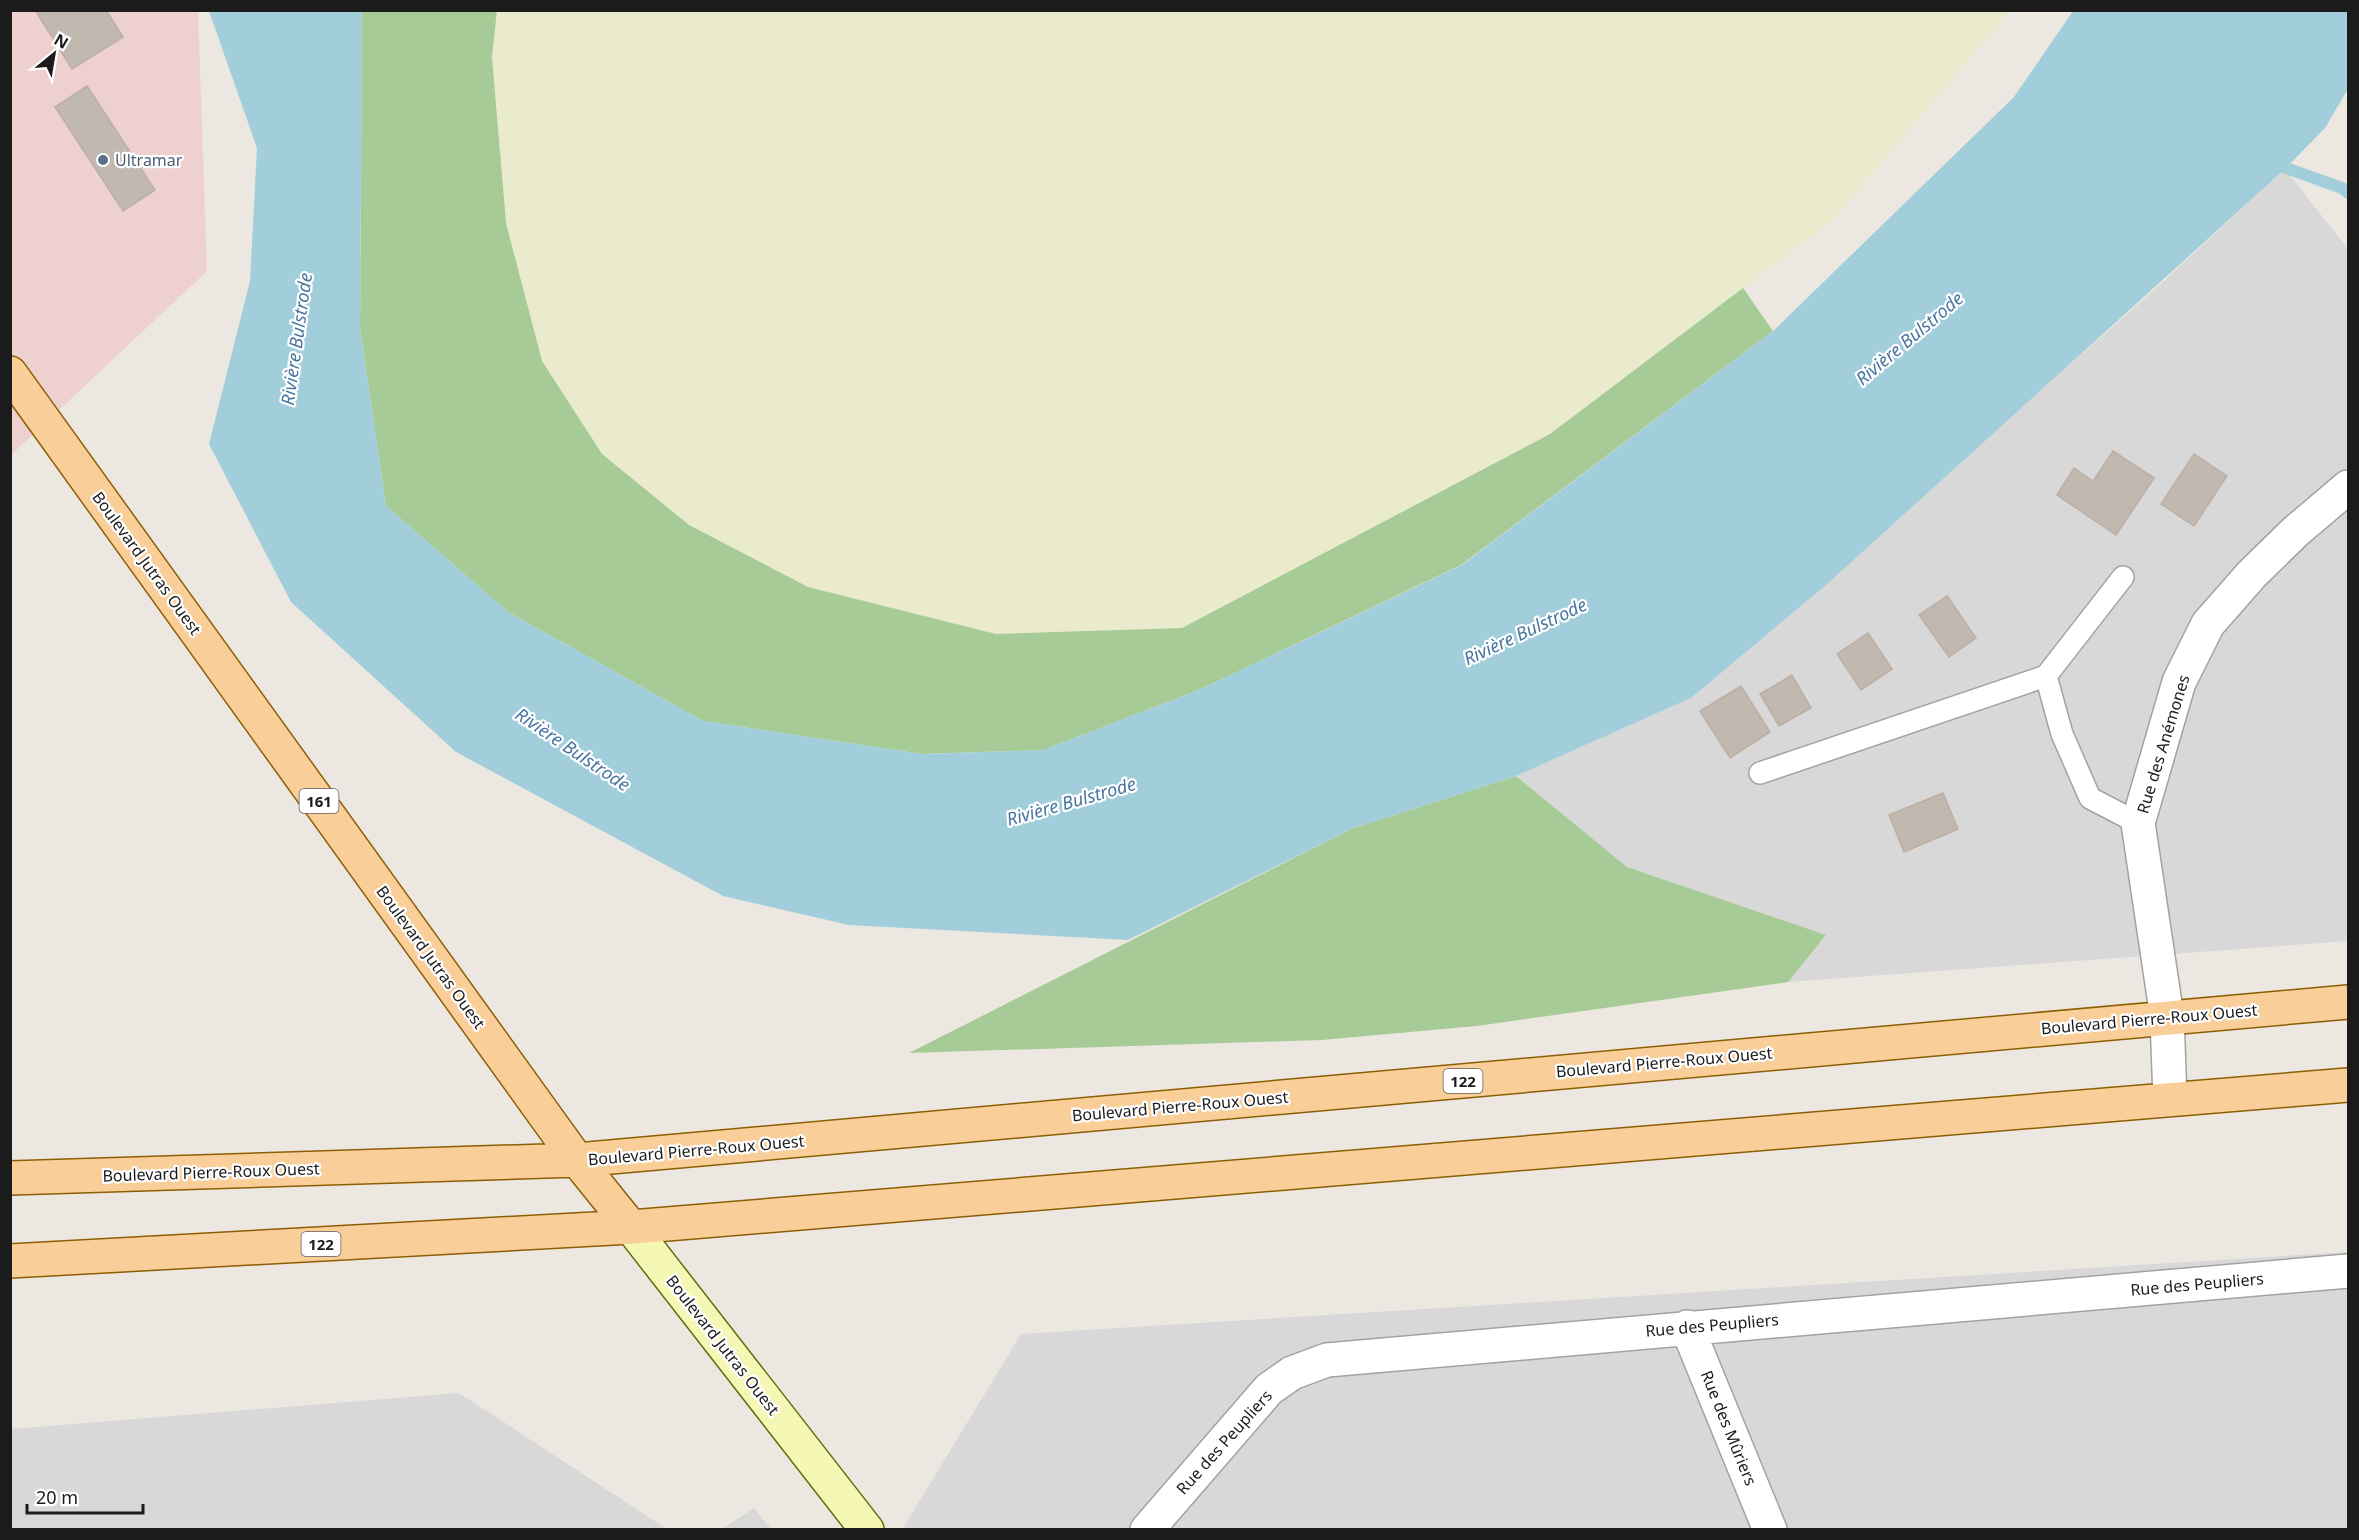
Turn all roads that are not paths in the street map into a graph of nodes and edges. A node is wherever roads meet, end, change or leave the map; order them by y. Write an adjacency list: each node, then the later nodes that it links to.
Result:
1 (10, 373): 11 (main road, Boulevard Jutras Ouest / 161)
2 (2349, 487): 6 (street, Rue des Anémones)
3 (2122, 577): 4 (lane)
4 (2046, 676): 5 (lane); 6 (lane)
5 (1760, 773)
6 (2138, 823): 8 (street, Rue des Anémones)
7 (2349, 1002): 8 (main road, Boulevard Pierre-Roux Ouest / 122)
8 (2167, 1017): 10 (street, Rue des Anémones); 11 (main road, Boulevard Pierre-Roux Ouest / 122)
9 (2349, 1085): 10 (main road, 122)
10 (2170, 1100): 13 (main road, 122)
11 (577, 1160): 12 (main road, Boulevard Pierre-Roux Ouest / 122); 13 (main road, Boulevard Jutras Ouest / 161)
12 (10, 1178)
13 (631, 1227): 14 (main road, 122); 17 (main road, Boulevard Jutras Ouest)
14 (10, 1261)
15 (2349, 1271): 16 (street, Rue des Peupliers)
16 (1687, 1327): 18 (street, Rue des Peupliers); 19 (street, Rue des Mûriers)
17 (867, 1530)
18 (1147, 1530)
19 (1770, 1530)

